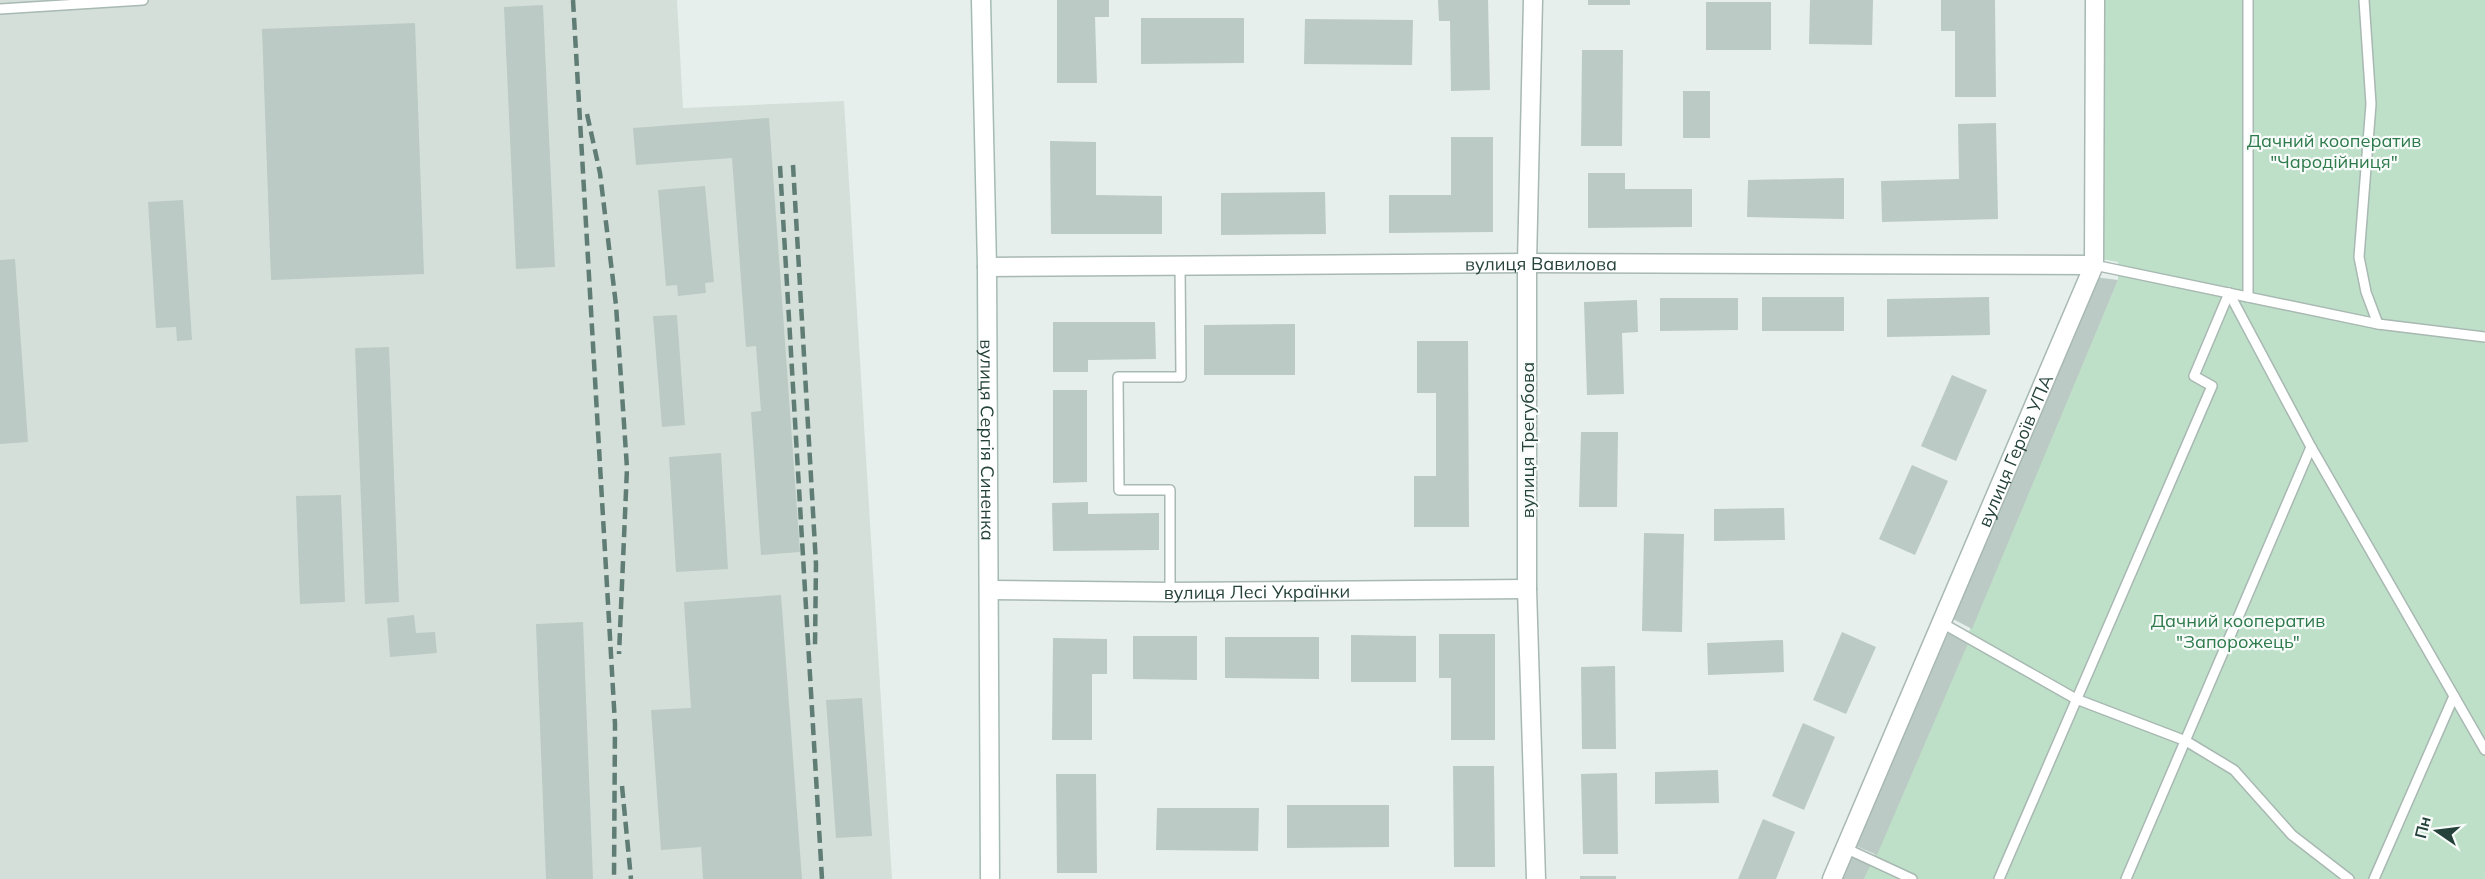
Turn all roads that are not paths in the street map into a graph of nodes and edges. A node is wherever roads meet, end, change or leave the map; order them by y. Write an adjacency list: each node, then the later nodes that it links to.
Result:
1 (143, 0): 7 (lane)
2 (981, 0): 11 (street, вулиця Сергія Синенка)
3 (1533, 0): 8 (street, вулиця Трегубова)
4 (2095, 0): 10 (street, вулиця Героїв УПА)
5 (2248, 0): 13 (lane)
6 (2364, 0): 14 (lane)
7 (0, 9)
8 (1527, 262): 9 (street, вулиця Вавилова); 10 (street, вулиця Вавилова); 17 (street, вулиця Трегубова)
9 (1180, 265): 11 (street, вулиця Вавилова); 19 (lane)
10 (2094, 265): 12 (lane); 20 (street, вулиця Героїв УПА)
11 (987, 267): 18 (street, вулиця Сергія Синенка)
12 (2229, 293): 13 (lane); 16 (lane); 22 (lane)
13 (2248, 297): 14 (lane)
14 (2378, 324): 15 (lane)
15 (2485, 337)
16 (2311, 447): 21 (lane); 23 (lane)
17 (1527, 589): 19 (street, вулиця Лесі Українки); 27 (street, вулиця Трегубова)
18 (989, 590): 19 (street, вулиця Лесі Українки); 26 (street, вулиця Сергія Синенка)
19 (1170, 592)
20 (1942, 623): 22 (lane); 25 (street, вулиця Героїв УПА)
21 (2454, 696): 24 (lane); 33 (lane)
22 (2076, 699): 23 (lane); 30 (lane)
23 (2186, 741): 31 (lane); 32 (lane)
24 (2485, 750)
25 (1845, 848): 28 (street, вулиця Героїв УПА); 29 (lane)
26 (990, 879)
27 (1536, 879)
28 (1832, 879)
29 (1912, 879)
30 (1999, 879)
31 (2126, 879)
32 (2349, 879)
33 (2374, 879)

